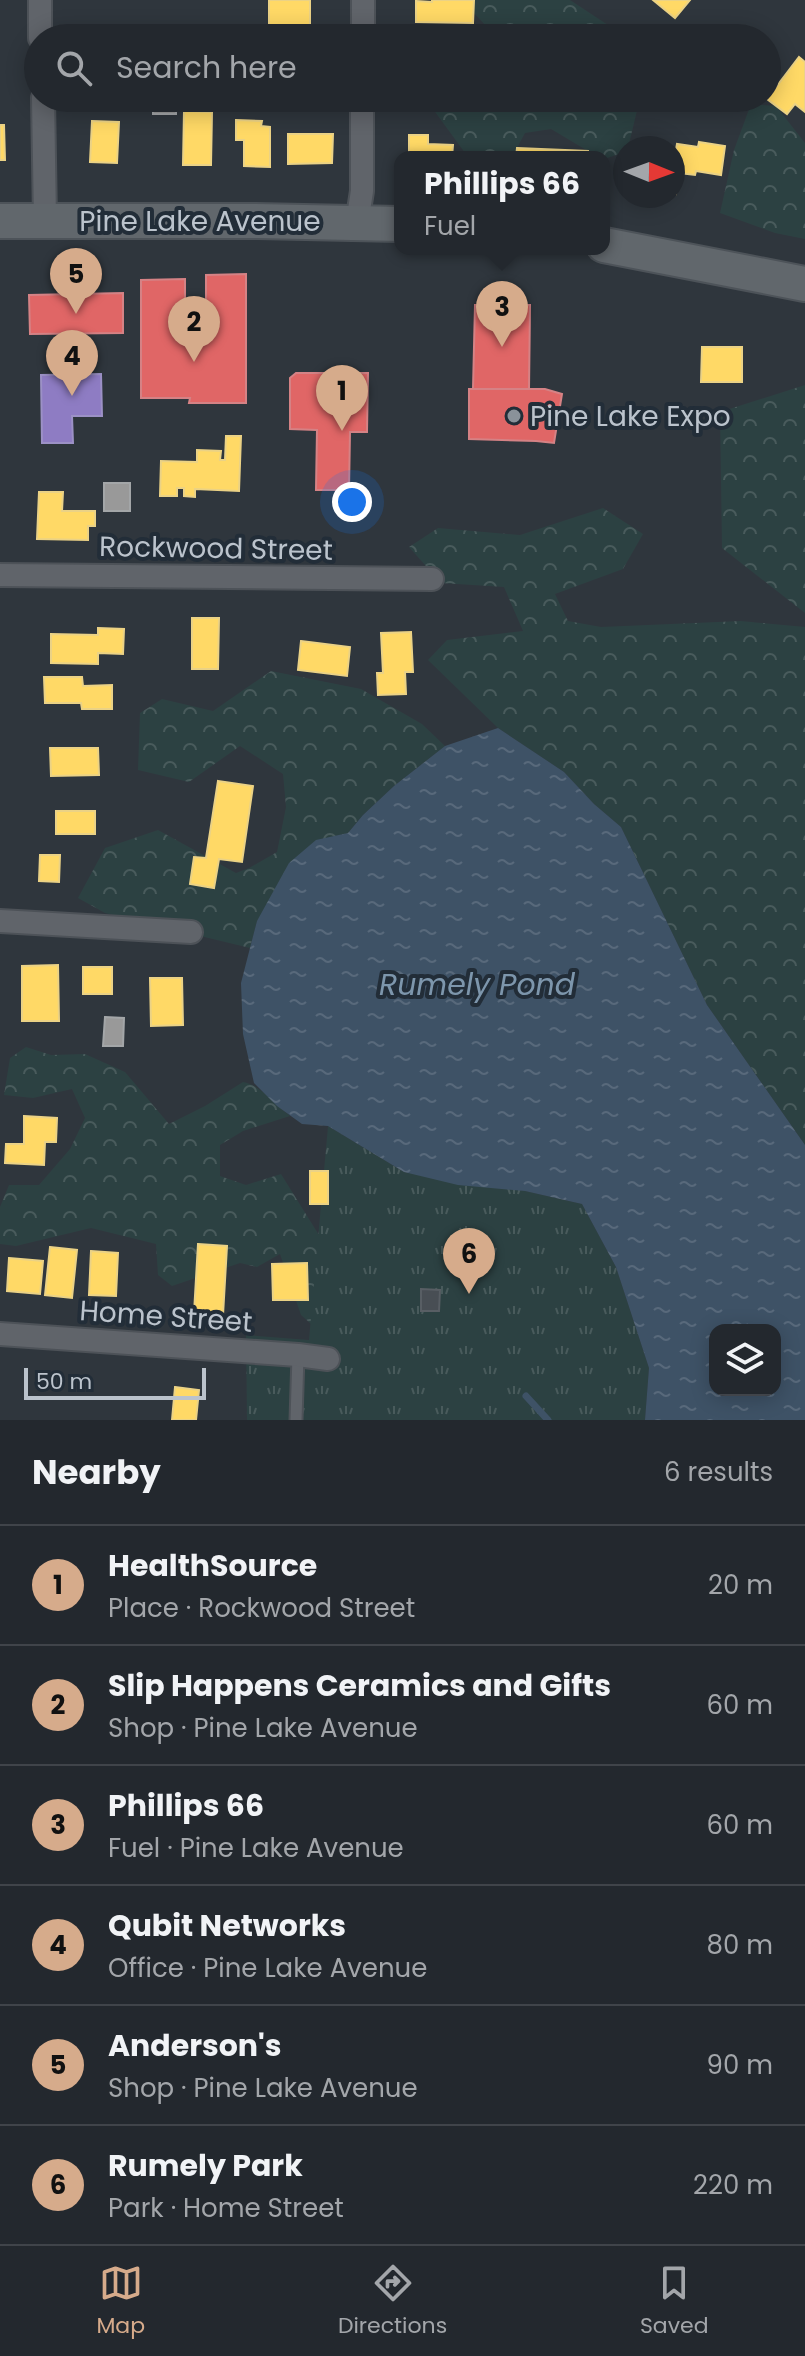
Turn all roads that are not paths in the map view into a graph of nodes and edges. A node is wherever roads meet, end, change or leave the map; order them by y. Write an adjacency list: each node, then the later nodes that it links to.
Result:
1 (40, 0): 3 (street)
2 (363, 0): 4 (street)
3 (40, 24)
4 (363, 24)
5 (43, 112): 7 (street)
6 (362, 112): 9 (street)
7 (45, 220): 8 (main road, Pine Lake Avenue); 9 (main road, Pine Lake Avenue)
8 (0, 221)
9 (357, 223): 10 (main road, Pine Lake Avenue)
10 (394, 224)
11 (610, 246): 12 (main road)
12 (805, 284)
13 (0, 575): 14 (street, Rockwood Street)
14 (432, 579)
15 (0, 921): 16 (street)
16 (191, 932)
17 (0, 1334): 18 (street, Home Street)
18 (298, 1355): 19 (street, Home Street); 20 (lane)
19 (328, 1359)
20 (296, 1420)

